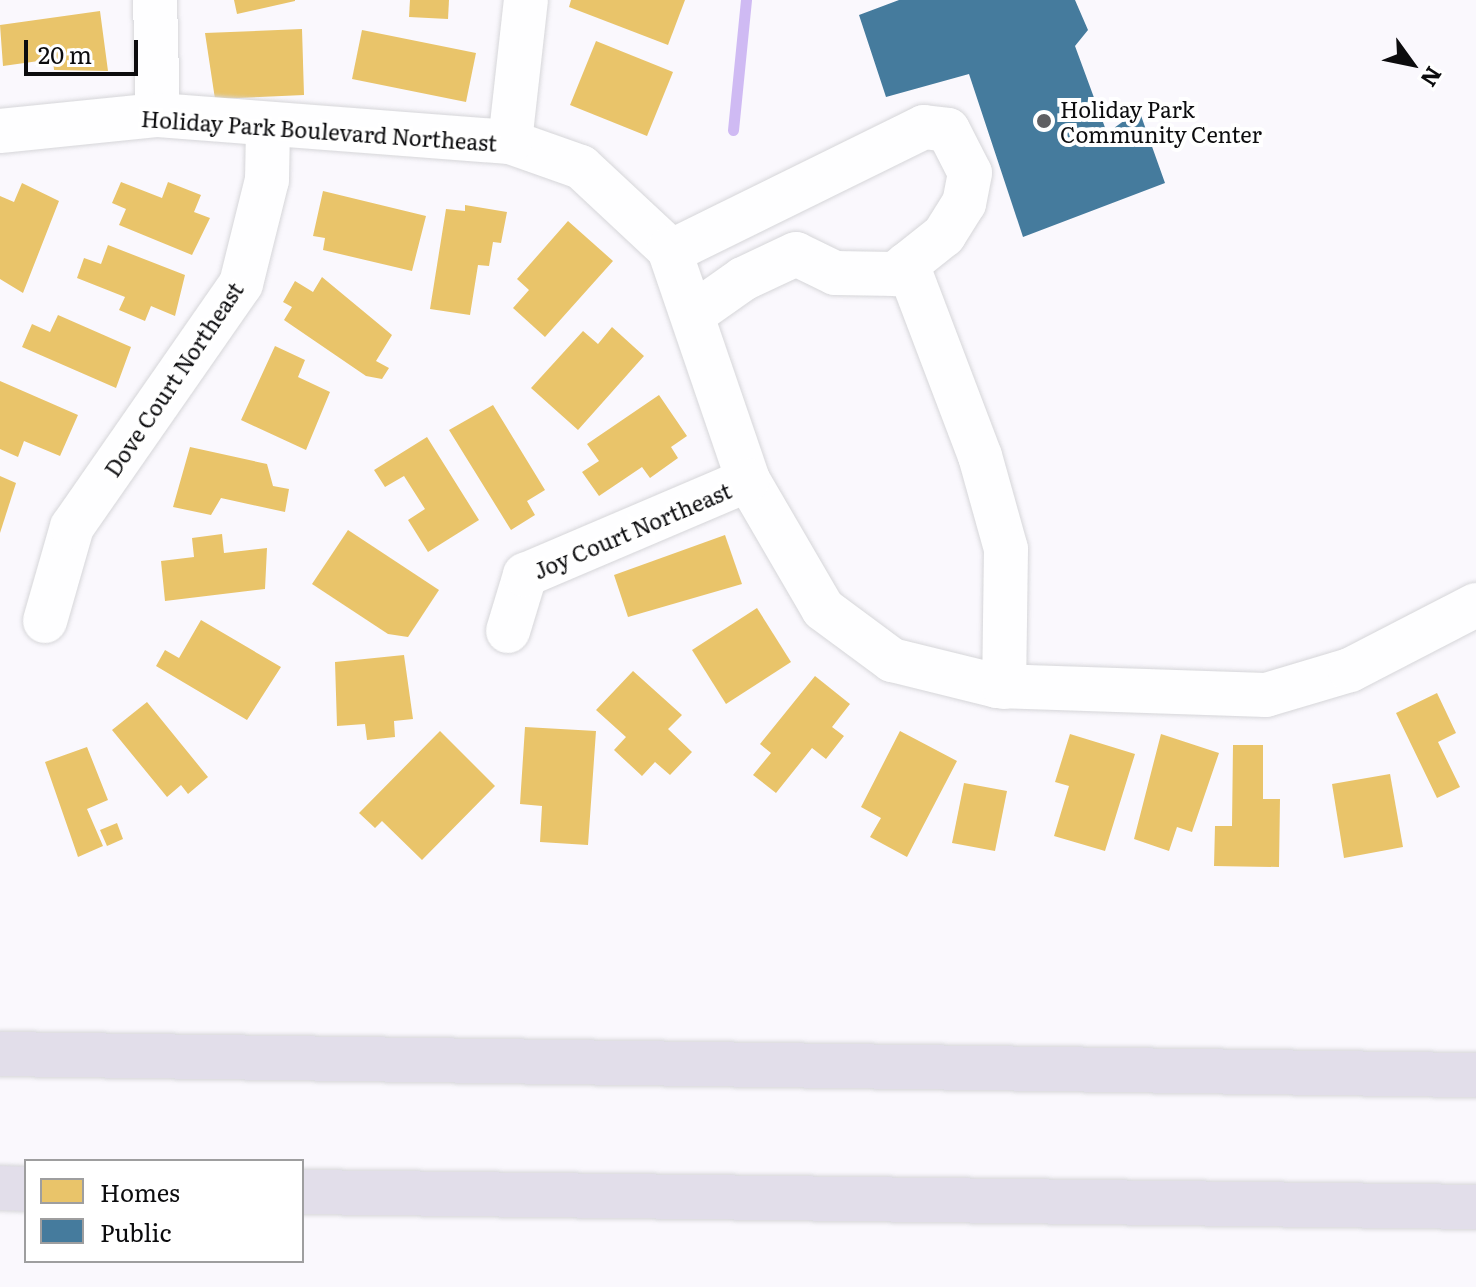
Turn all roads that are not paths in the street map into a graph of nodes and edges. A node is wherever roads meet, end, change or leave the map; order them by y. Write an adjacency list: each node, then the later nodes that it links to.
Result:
1 (155, 0): 3 (street)
2 (526, 0): 6 (street)
3 (158, 115): 4 (street, Holiday Park Boulevard Northeast); 5 (street, Holiday Park Boulevard Northeast)
4 (268, 127): 6 (street, Holiday Park Boulevard Northeast); 14 (street, Dove Court Northeast)
5 (0, 131)
6 (510, 142): 8 (street, Holiday Park Boulevard Northeast)
7 (790, 199): 8 (street); 9 (street); 10 (street)
8 (670, 252): 11 (street, Holiday Park Boulevard Northeast)
9 (796, 254): 10 (street); 11 (street)
10 (907, 264): 16 (street)
11 (692, 315): 12 (street, Holiday Park Boulevard Northeast)
12 (748, 480): 15 (street, Joy Court Northeast); 16 (street, Holiday Park Boulevard Northeast)
13 (1476, 605): 16 (street, Holiday Park Boulevard Northeast)
14 (45, 621)
15 (508, 631)
16 (1004, 687)
17 (0, 1054): 18 (highway)
18 (1476, 1075)
19 (0, 1188): 20 (highway)
20 (24, 1189)
21 (304, 1192): 22 (highway)
22 (1476, 1207)

